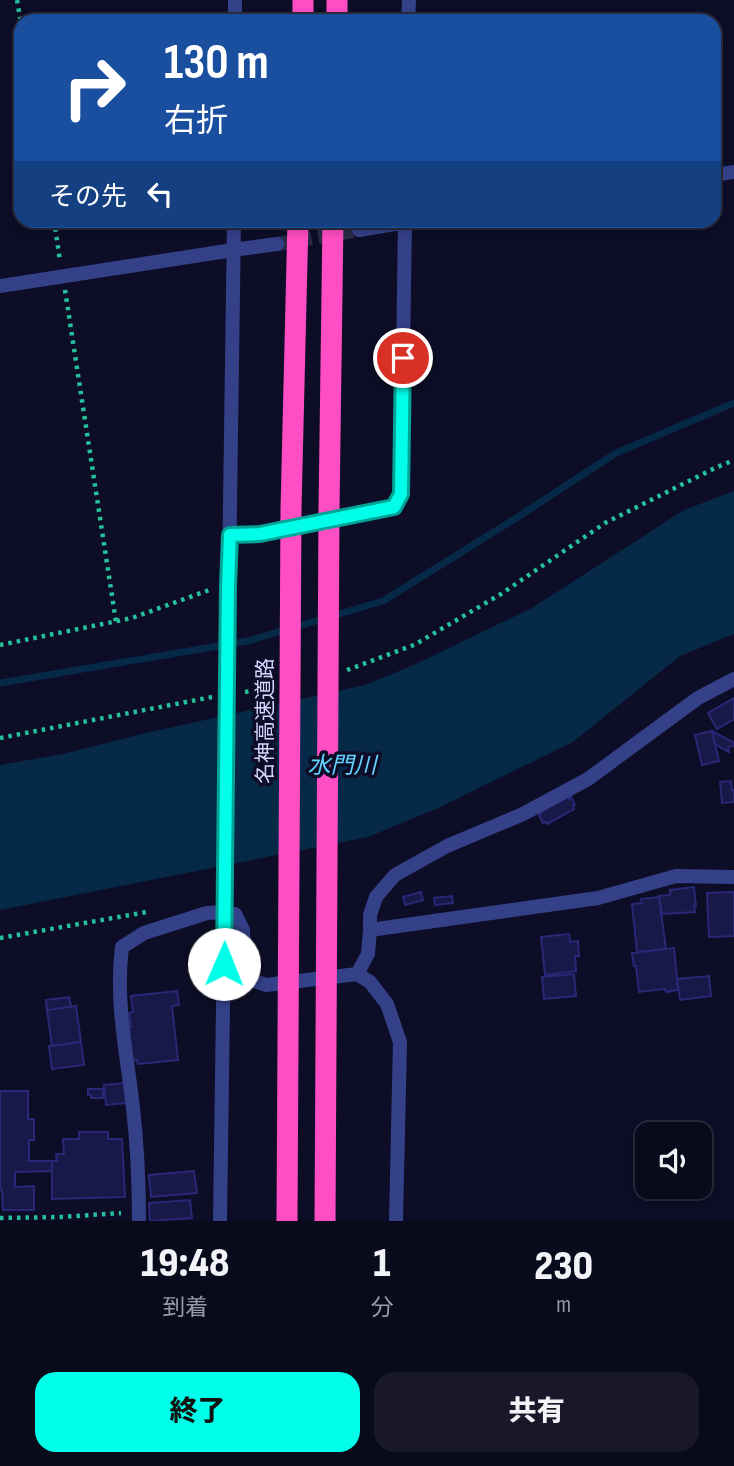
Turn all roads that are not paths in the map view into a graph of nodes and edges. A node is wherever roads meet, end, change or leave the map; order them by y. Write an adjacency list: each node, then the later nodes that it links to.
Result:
1 (234, 228): 8 (street)
2 (298, 228): 18 (highway, 名神高速道路)
3 (334, 228): 19 (highway)
4 (370, 228): 6 (street)
5 (408, 228): 10 (street)
6 (359, 230)
7 (277, 244): 8 (street)
8 (233, 250): 9 (street); 10 (street)
9 (0, 286)
10 (230, 535): 13 (street)
11 (734, 679): 14 (street)
12 (734, 877): 14 (street)
13 (225, 912): 15 (street); 16 (street); 17 (street)
14 (370, 930): 15 (street)
15 (357, 974): 20 (street)
16 (139, 1217)
17 (220, 1221)
18 (287, 1221)
19 (325, 1221)
20 (396, 1221)

